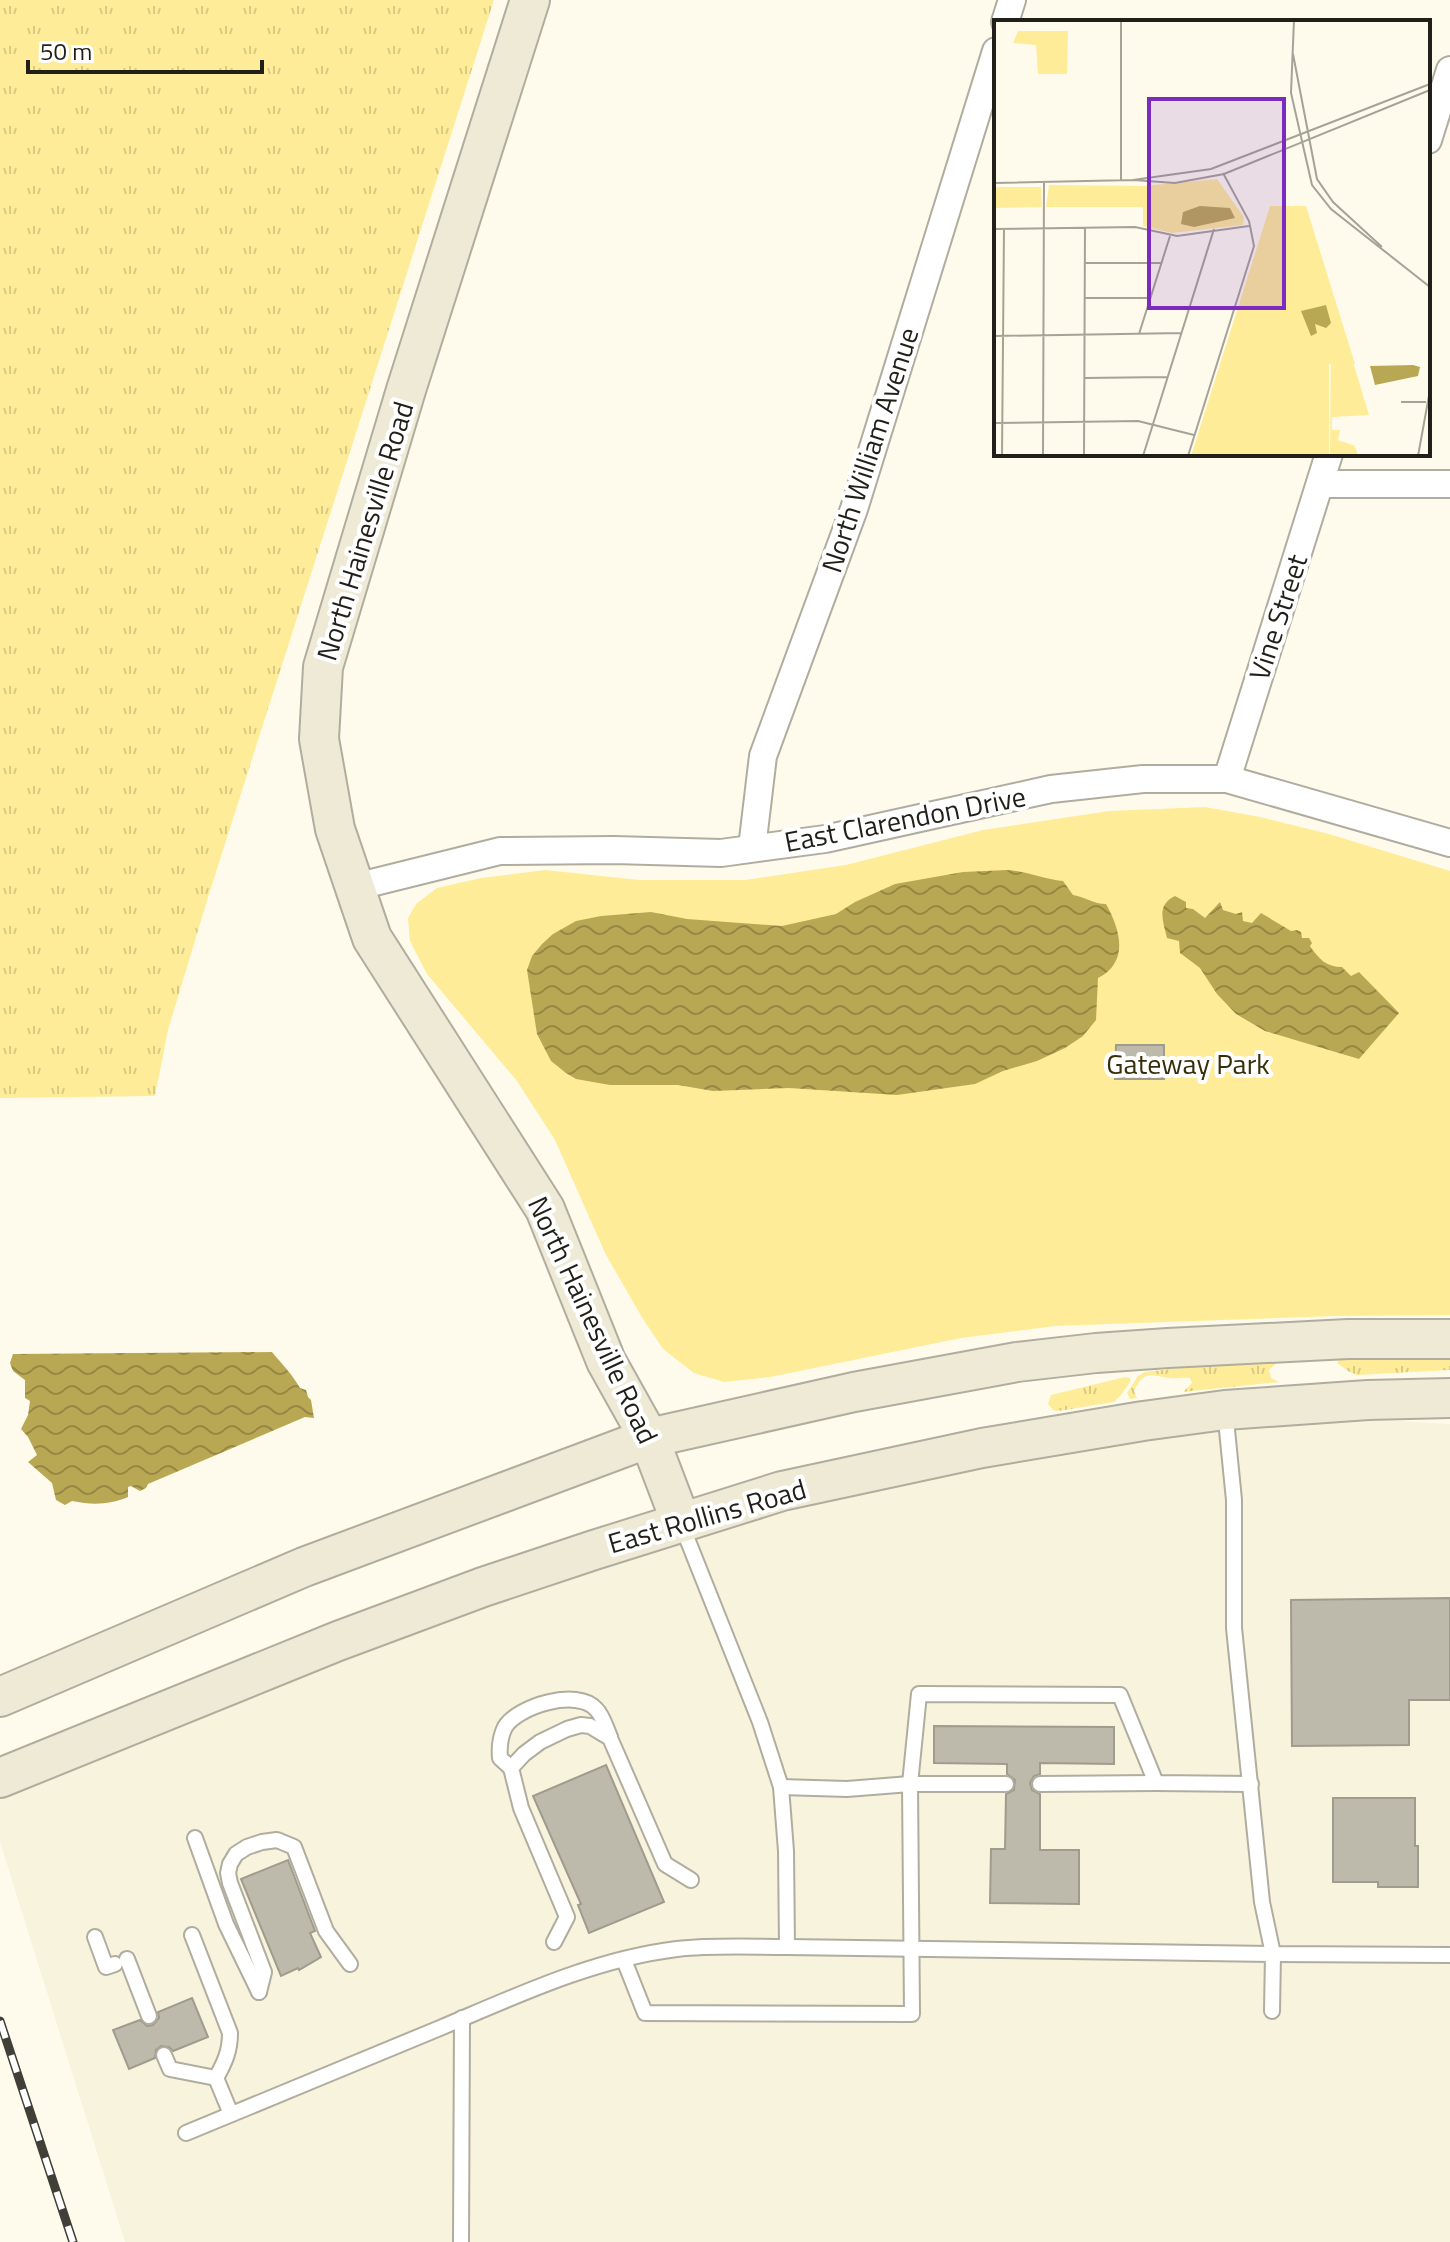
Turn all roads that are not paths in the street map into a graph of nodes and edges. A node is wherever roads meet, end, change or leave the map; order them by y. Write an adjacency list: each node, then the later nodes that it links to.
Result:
1 (530, 0): 14 (main road, North Hainesville Road)
2 (1012, 0): 3 (street)
3 (1006, 20)
4 (994, 57): 13 (street, North William Avenue)
5 (1450, 70): 6 (street)
6 (1444, 105): 7 (street)
7 (1430, 136)
8 (1328, 456): 9 (street, Vine Street)
9 (1320, 484): 10 (street); 11 (street, Vine Street)
10 (1450, 484)
11 (1227, 779): 12 (street, East Clarendon Drive); 13 (street, East Clarendon Drive)
12 (1450, 843)
13 (752, 848): 14 (street, East Clarendon Drive)
14 (355, 887): 18 (main road, North Hainesville Road)
15 (1450, 1339): 18 (main road)
16 (1450, 1398): 17 (main road, East Rollins Road)
17 (1225, 1410): 19 (main road, East Rollins Road); 28 (lane)
18 (649, 1438): 19 (main road, North Hainesville Road); 20 (main road)
19 (681, 1522): 23 (main road, East Rollins Road); 29 (lane)
20 (0, 1697)
21 (610, 1738): 22 (lane); 22 (lane); 31 (lane)
22 (511, 1768): 34 (lane)
23 (0, 1778)
24 (1156, 1783): 25 (lane); 27 (lane); 28 (lane)
25 (910, 1784): 26 (lane); 29 (lane); 36 (lane)
26 (1006, 1784)
27 (1040, 1784)
28 (1251, 1784): 37 (lane)
29 (781, 1787): 35 (lane)
30 (195, 1838): 40 (lane)
31 (691, 1880)
32 (192, 1935): 45 (lane)
33 (95, 1937): 42 (lane)
34 (554, 1942)
35 (787, 1947): 36 (lane); 39 (lane)
36 (910, 1949): 37 (lane); 39 (lane)
37 (1273, 1954): 38 (lane); 41 (lane)
38 (1450, 1955)
39 (624, 1960): 43 (lane)
40 (350, 1964)
41 (1272, 2011)
42 (149, 2016)
43 (462, 2018): 46 (lane); 48 (lane)
44 (164, 2055): 45 (lane)
45 (216, 2078): 46 (lane)
46 (231, 2114): 47 (lane)
47 (186, 2133)
48 (461, 2242)

